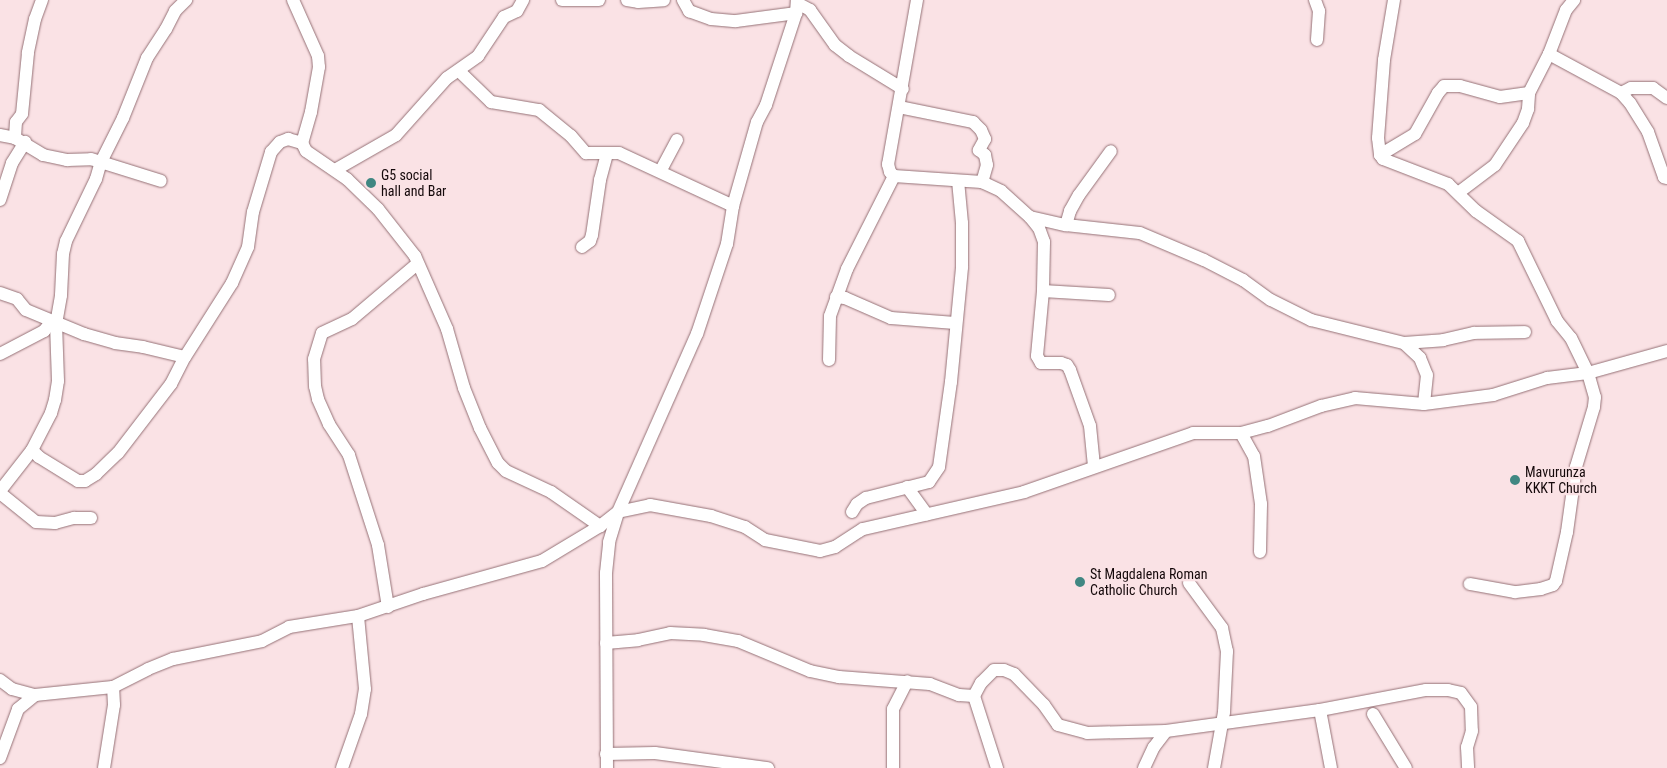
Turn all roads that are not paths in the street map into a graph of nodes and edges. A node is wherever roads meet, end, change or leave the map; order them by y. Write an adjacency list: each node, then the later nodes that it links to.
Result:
1 (42, 0): 24 (street)
2 (186, 0): 30 (street)
3 (293, 0): 26 (street)
4 (523, 0): 17 (street)
5 (562, 0): 6 (street)
6 (599, 0)
7 (627, 0): 8 (street)
8 (664, 0)
9 (683, 0): 14 (street)
10 (917, 0): 18 (street)
11 (1315, 0): 15 (street)
12 (1394, 0): 29 (street)
13 (1574, 0): 16 (street)
14 (797, 5): 18 (street); 40 (street)
15 (1317, 40)
16 (1549, 54): 19 (street); 20 (street)
17 (459, 71): 28 (street); 31 (street)
18 (902, 89): 22 (street)
19 (1529, 93): 29 (street); 38 (street)
20 (1621, 94): 21 (street); 33 (street)
21 (1667, 98)
22 (899, 108): 34 (street); 37 (street)
23 (0, 135): 24 (street)
24 (20, 140): 30 (street); 39 (street)
25 (677, 140): 32 (street)
26 (302, 143): 31 (street); 55 (street)
27 (1111, 151): 42 (street)
28 (607, 154): 32 (street); 43 (street)
29 (1380, 155): 38 (street)
30 (101, 162): 35 (street); 49 (street)
31 (336, 170): 44 (street)
32 (661, 170): 40 (street)
33 (1665, 170)
34 (894, 176): 36 (street); 48 (street)
35 (160, 180)
36 (958, 181): 37 (street); 50 (street)
37 (982, 182): 41 (street)
38 (1458, 192): 57 (street)
39 (0, 200)
40 (733, 206): 64 (street)
41 (1030, 217): 42 (street); 45 (street)
42 (1066, 225): 52 (street)
43 (582, 247)
44 (417, 264): 68 (street); 72 (street)
45 (1043, 291): 47 (street); 61 (street)
46 (0, 293): 49 (street)
47 (1109, 295)
48 (836, 297): 50 (street); 56 (street)
49 (54, 323): 54 (street); 55 (street); 60 (street)
50 (955, 323): 62 (street)
51 (1525, 332): 52 (street)
52 (1404, 343): 58 (street)
53 (1667, 351): 57 (street)
54 (0, 354)
55 (185, 357): 60 (street)
56 (829, 360)
57 (1588, 373): 58 (street); 71 (street)
58 (1424, 404): 59 (street)
59 (1241, 433): 61 (street); 69 (street)
60 (32, 450): 63 (street)
61 (1094, 466): 66 (street)
62 (907, 487): 65 (street); 66 (street)
63 (0, 492): 67 (street)
64 (618, 512): 66 (street); 68 (street); 74 (street)
65 (852, 512)
66 (928, 515)
67 (91, 518)
68 (600, 526): 72 (street)
69 (1260, 552)
70 (1189, 583): 83 (street)
71 (1470, 584)
72 (388, 607): 73 (street)
73 (358, 616): 77 (street); 88 (street)
74 (606, 643): 75 (street); 85 (street)
75 (907, 681): 79 (street); 91 (street)
76 (4, 683): 78 (street); 80 (street)
77 (113, 687): 78 (street); 87 (street)
78 (35, 695): 80 (street)
79 (974, 696): 84 (street); 92 (street)
80 (18, 709): 86 (street)
81 (1320, 710): 83 (street); 95 (street); 97 (street)
82 (1373, 714): 96 (street)
83 (1223, 723): 84 (street); 94 (street)
84 (1166, 731): 93 (street)
85 (606, 754): 89 (street); 90 (street)
86 (0, 758)
87 (104, 768)
88 (342, 768)
89 (607, 768)
90 (768, 768)
91 (893, 768)
92 (997, 768)
93 (1144, 768)
94 (1214, 768)
95 (1331, 768)
96 (1406, 768)
97 (1468, 768)

